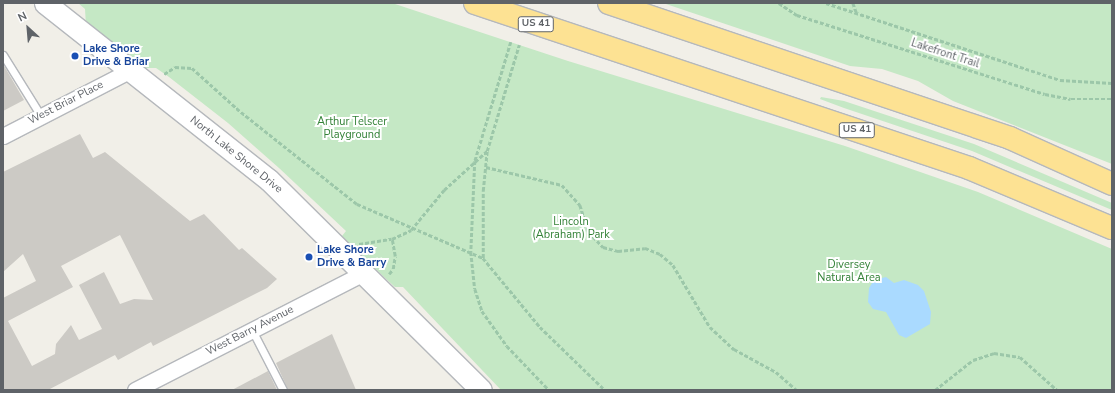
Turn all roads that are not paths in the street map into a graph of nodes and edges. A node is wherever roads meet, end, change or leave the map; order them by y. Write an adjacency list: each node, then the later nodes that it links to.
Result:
1 (44, 3): 5 (street, North Lake Shore Drive)
2 (475, 3): 9 (highway, US 41)
3 (608, 3): 8 (highway)
4 (3, 55): 6 (lane)
5 (129, 71): 6 (street, West Briar Place); 10 (street, North Lake Shore Drive)
6 (41, 116): 7 (street, West Briar Place)
7 (3, 136)
8 (1112, 184)
9 (1112, 228)
10 (375, 275): 11 (street, West Barry Avenue); 14 (street, North Lake Shore Drive)
11 (252, 330): 12 (street, West Barry Avenue); 13 (lane)
12 (135, 390)
13 (283, 390)
14 (481, 390)

